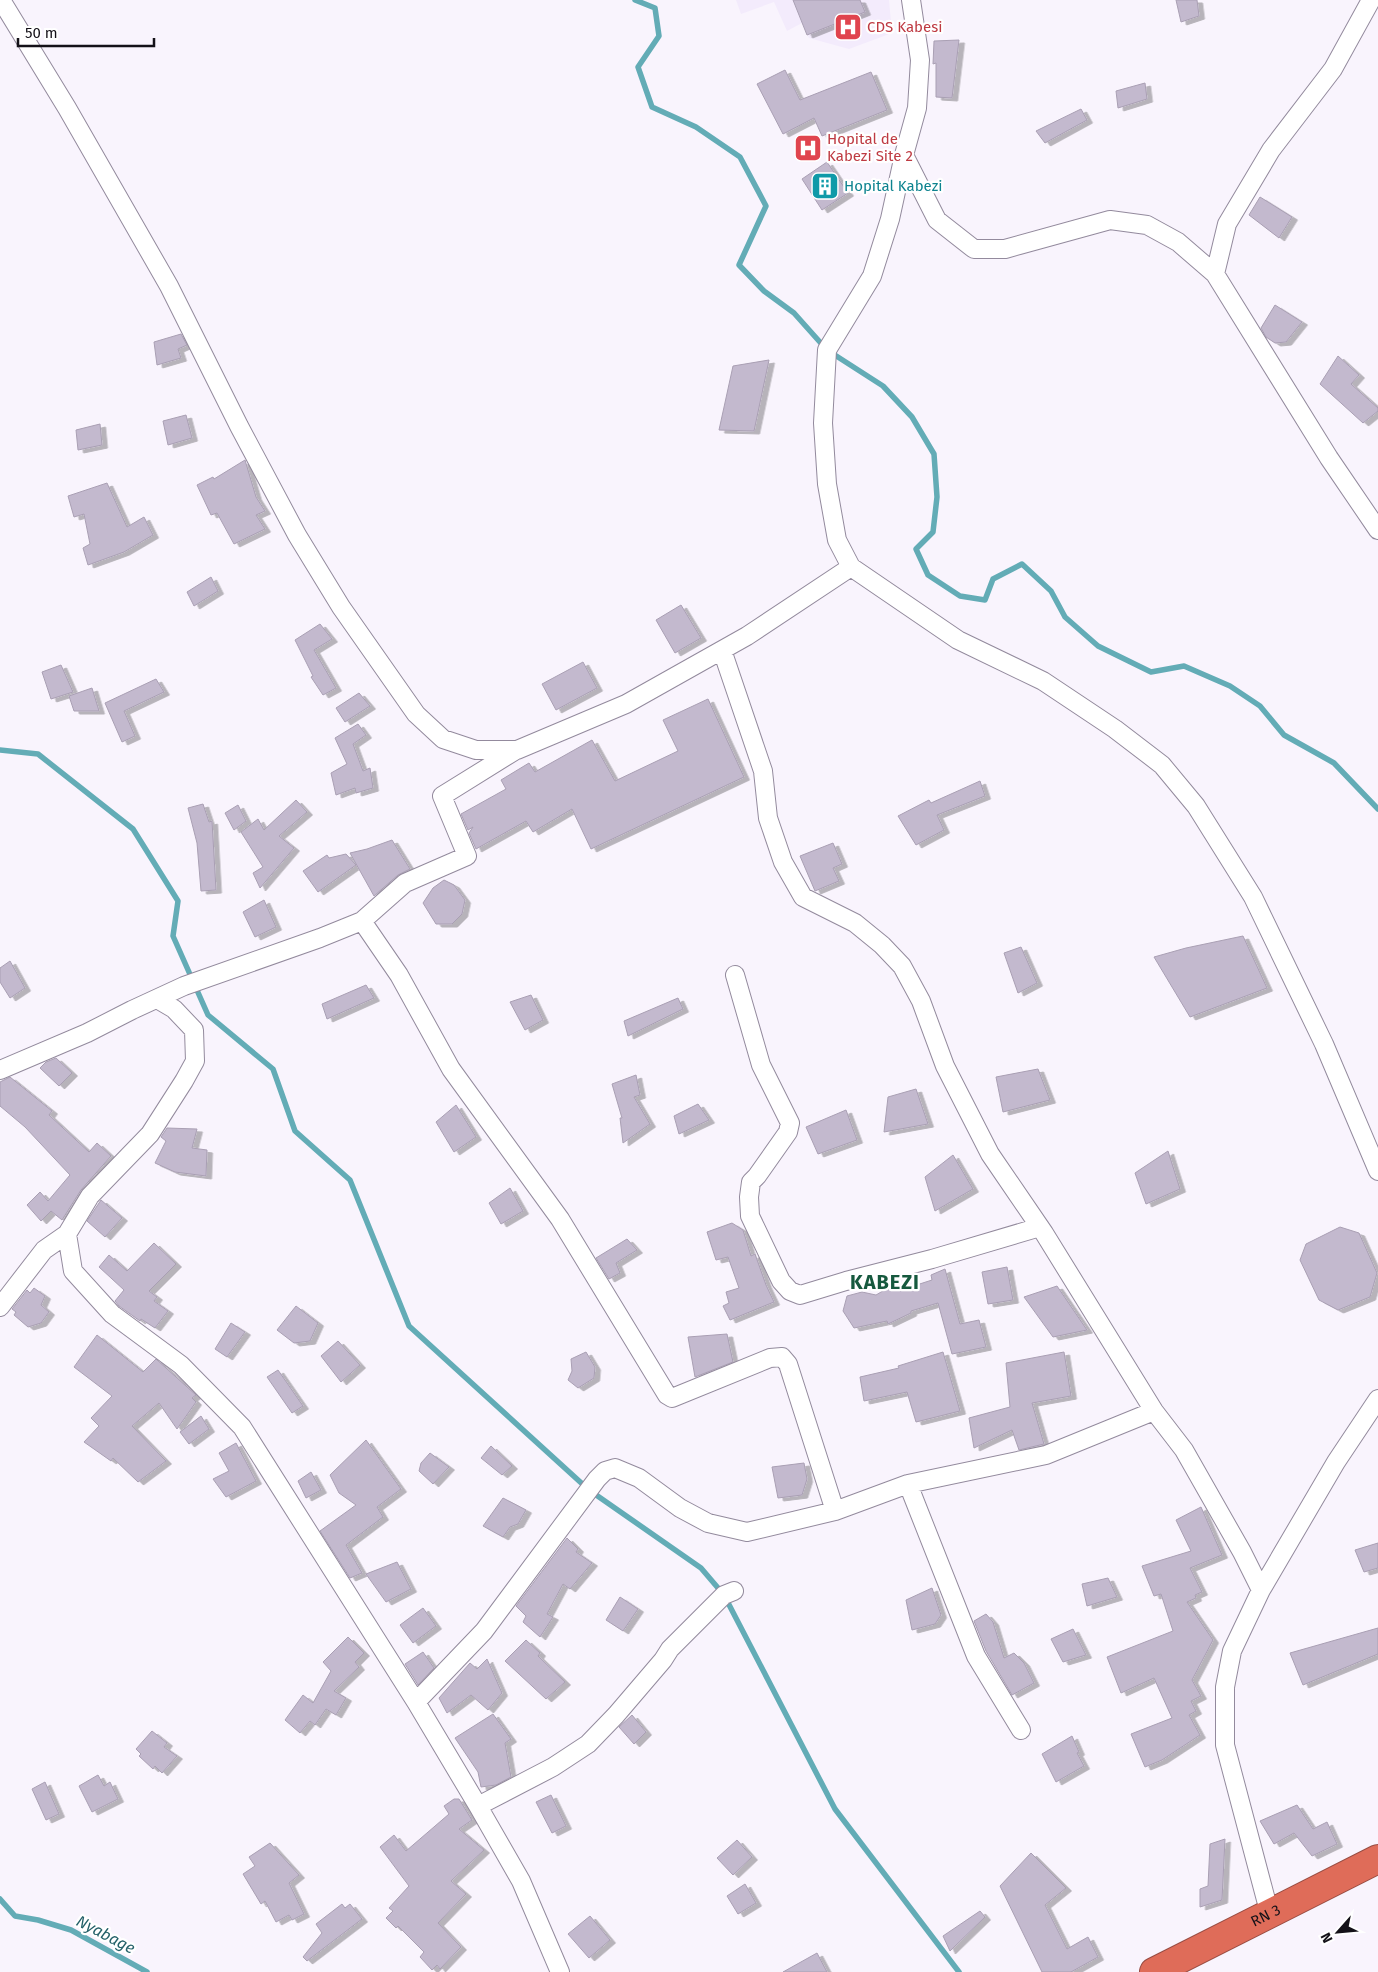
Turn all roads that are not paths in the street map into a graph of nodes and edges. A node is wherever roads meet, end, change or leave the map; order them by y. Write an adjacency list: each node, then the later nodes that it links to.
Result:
1 (911, 0): 4 (street)
2 (1371, 0): 5 (street)
3 (4, 10): 9 (street)
4 (904, 155): 5 (street); 7 (street)
5 (1215, 274): 6 (street)
6 (1378, 530)
7 (851, 567): 8 (street); 14 (street)
8 (722, 650): 9 (street); 15 (street)
9 (517, 750): 10 (street)
10 (362, 921): 12 (street); 21 (street)
11 (734, 974): 15 (street)
12 (157, 999): 13 (street); 16 (street)
13 (0, 1070)
14 (1378, 1171)
15 (1040, 1227): 19 (street)
16 (67, 1234): 17 (street); 24 (street)
17 (0, 1307)
18 (1378, 1400): 22 (street)
19 (1154, 1411): 20 (street); 22 (street)
20 (908, 1484): 21 (street); 25 (street)
21 (835, 1510): 24 (street)
22 (1261, 1590): 28 (street)
23 (734, 1591): 26 (street)
24 (416, 1702): 26 (street)
25 (1020, 1730)
26 (478, 1806): 29 (street)
27 (1378, 1859): 28 (highway, RN 3 / RN 3)
28 (1270, 1915): 30 (highway, RN 3 / RN 3)
29 (560, 1972)
30 (1154, 1972)

